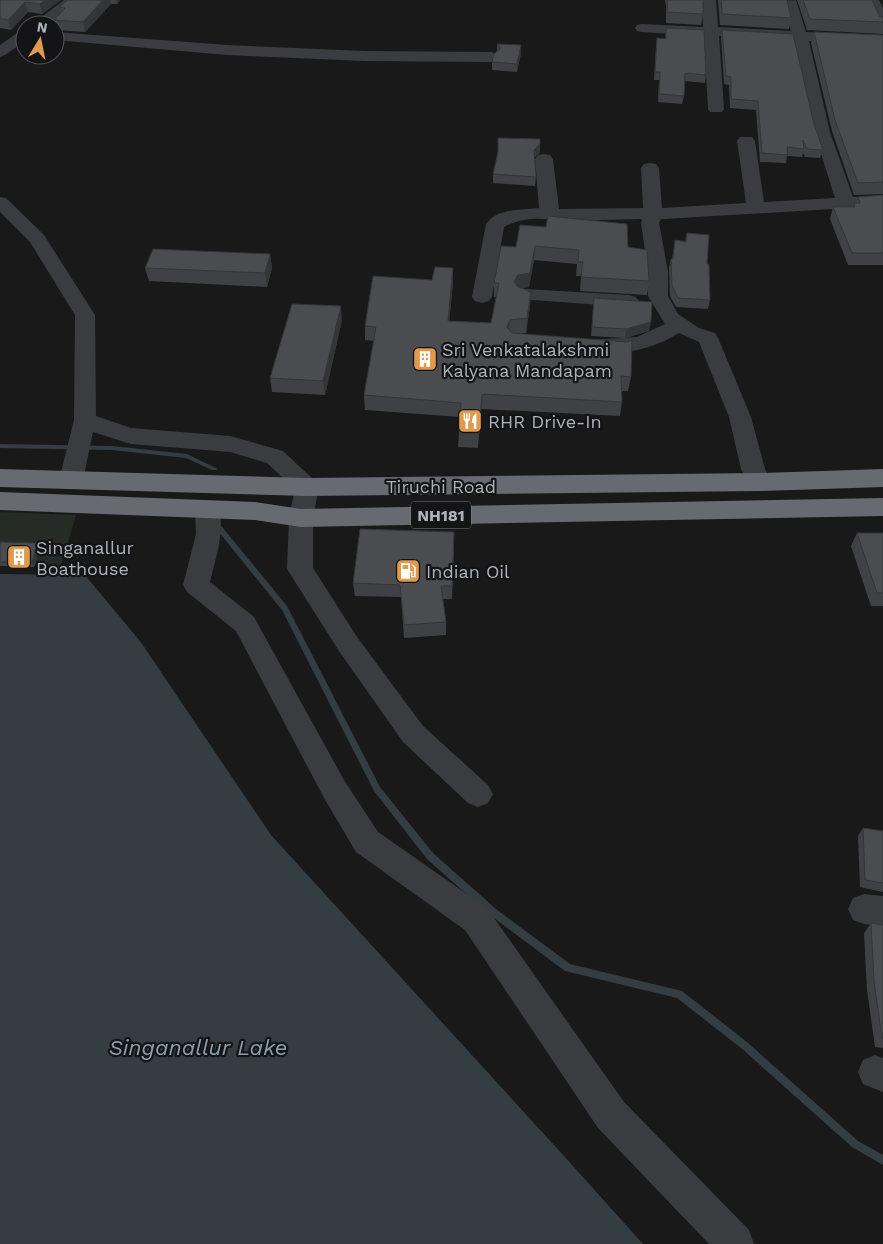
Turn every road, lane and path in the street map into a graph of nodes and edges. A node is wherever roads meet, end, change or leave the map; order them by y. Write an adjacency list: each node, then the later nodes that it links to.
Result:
1 (73, 0): 5 (street)
2 (709, 0): 8 (street)
3 (872, 0): 6 (street)
4 (790, 1): 9 (street)
5 (52, 15)
6 (883, 24)
7 (642, 28): 8 (street)
8 (710, 31): 9 (street); 15 (street)
9 (801, 36): 11 (street); 21 (street)
10 (65, 37): 14 (street)
11 (883, 40)
12 (15, 41): 13 (street)
13 (0, 52)
14 (491, 58)
15 (716, 109)
16 (746, 141): 22 (street)
17 (544, 159): 23 (street)
18 (650, 168): 24 (street)
19 (883, 201): 21 (street)
20 (0, 202): 30 (street)
21 (845, 202): 22 (street)
22 (756, 207): 24 (street)
23 (549, 213): 24 (street); 26 (street)
24 (653, 215): 27 (street)
25 (524, 295): 27 (street)
26 (482, 297)
27 (662, 304): 28 (street)
28 (679, 324): 29 (street); 34 (street)
29 (576, 344)
30 (85, 420): 31 (street); 35 (street)
31 (74, 468): 32 (highway, Tiruchi Road / NH181); 35 (highway, Tiruchi Road / NH181)
32 (0, 478)
33 (883, 478): 34 (highway, Tiruchi Road / NH181)
34 (760, 482): 35 (highway, Tiruchi Road / NH181)
35 (307, 487): 39 (street)
36 (0, 501): 38 (highway, NH181)
37 (883, 507): 39 (highway, NH181)
38 (207, 509): 39 (highway, NH181); 41 (street)
39 (301, 518): 40 (street)
40 (478, 794)
41 (735, 1244)

